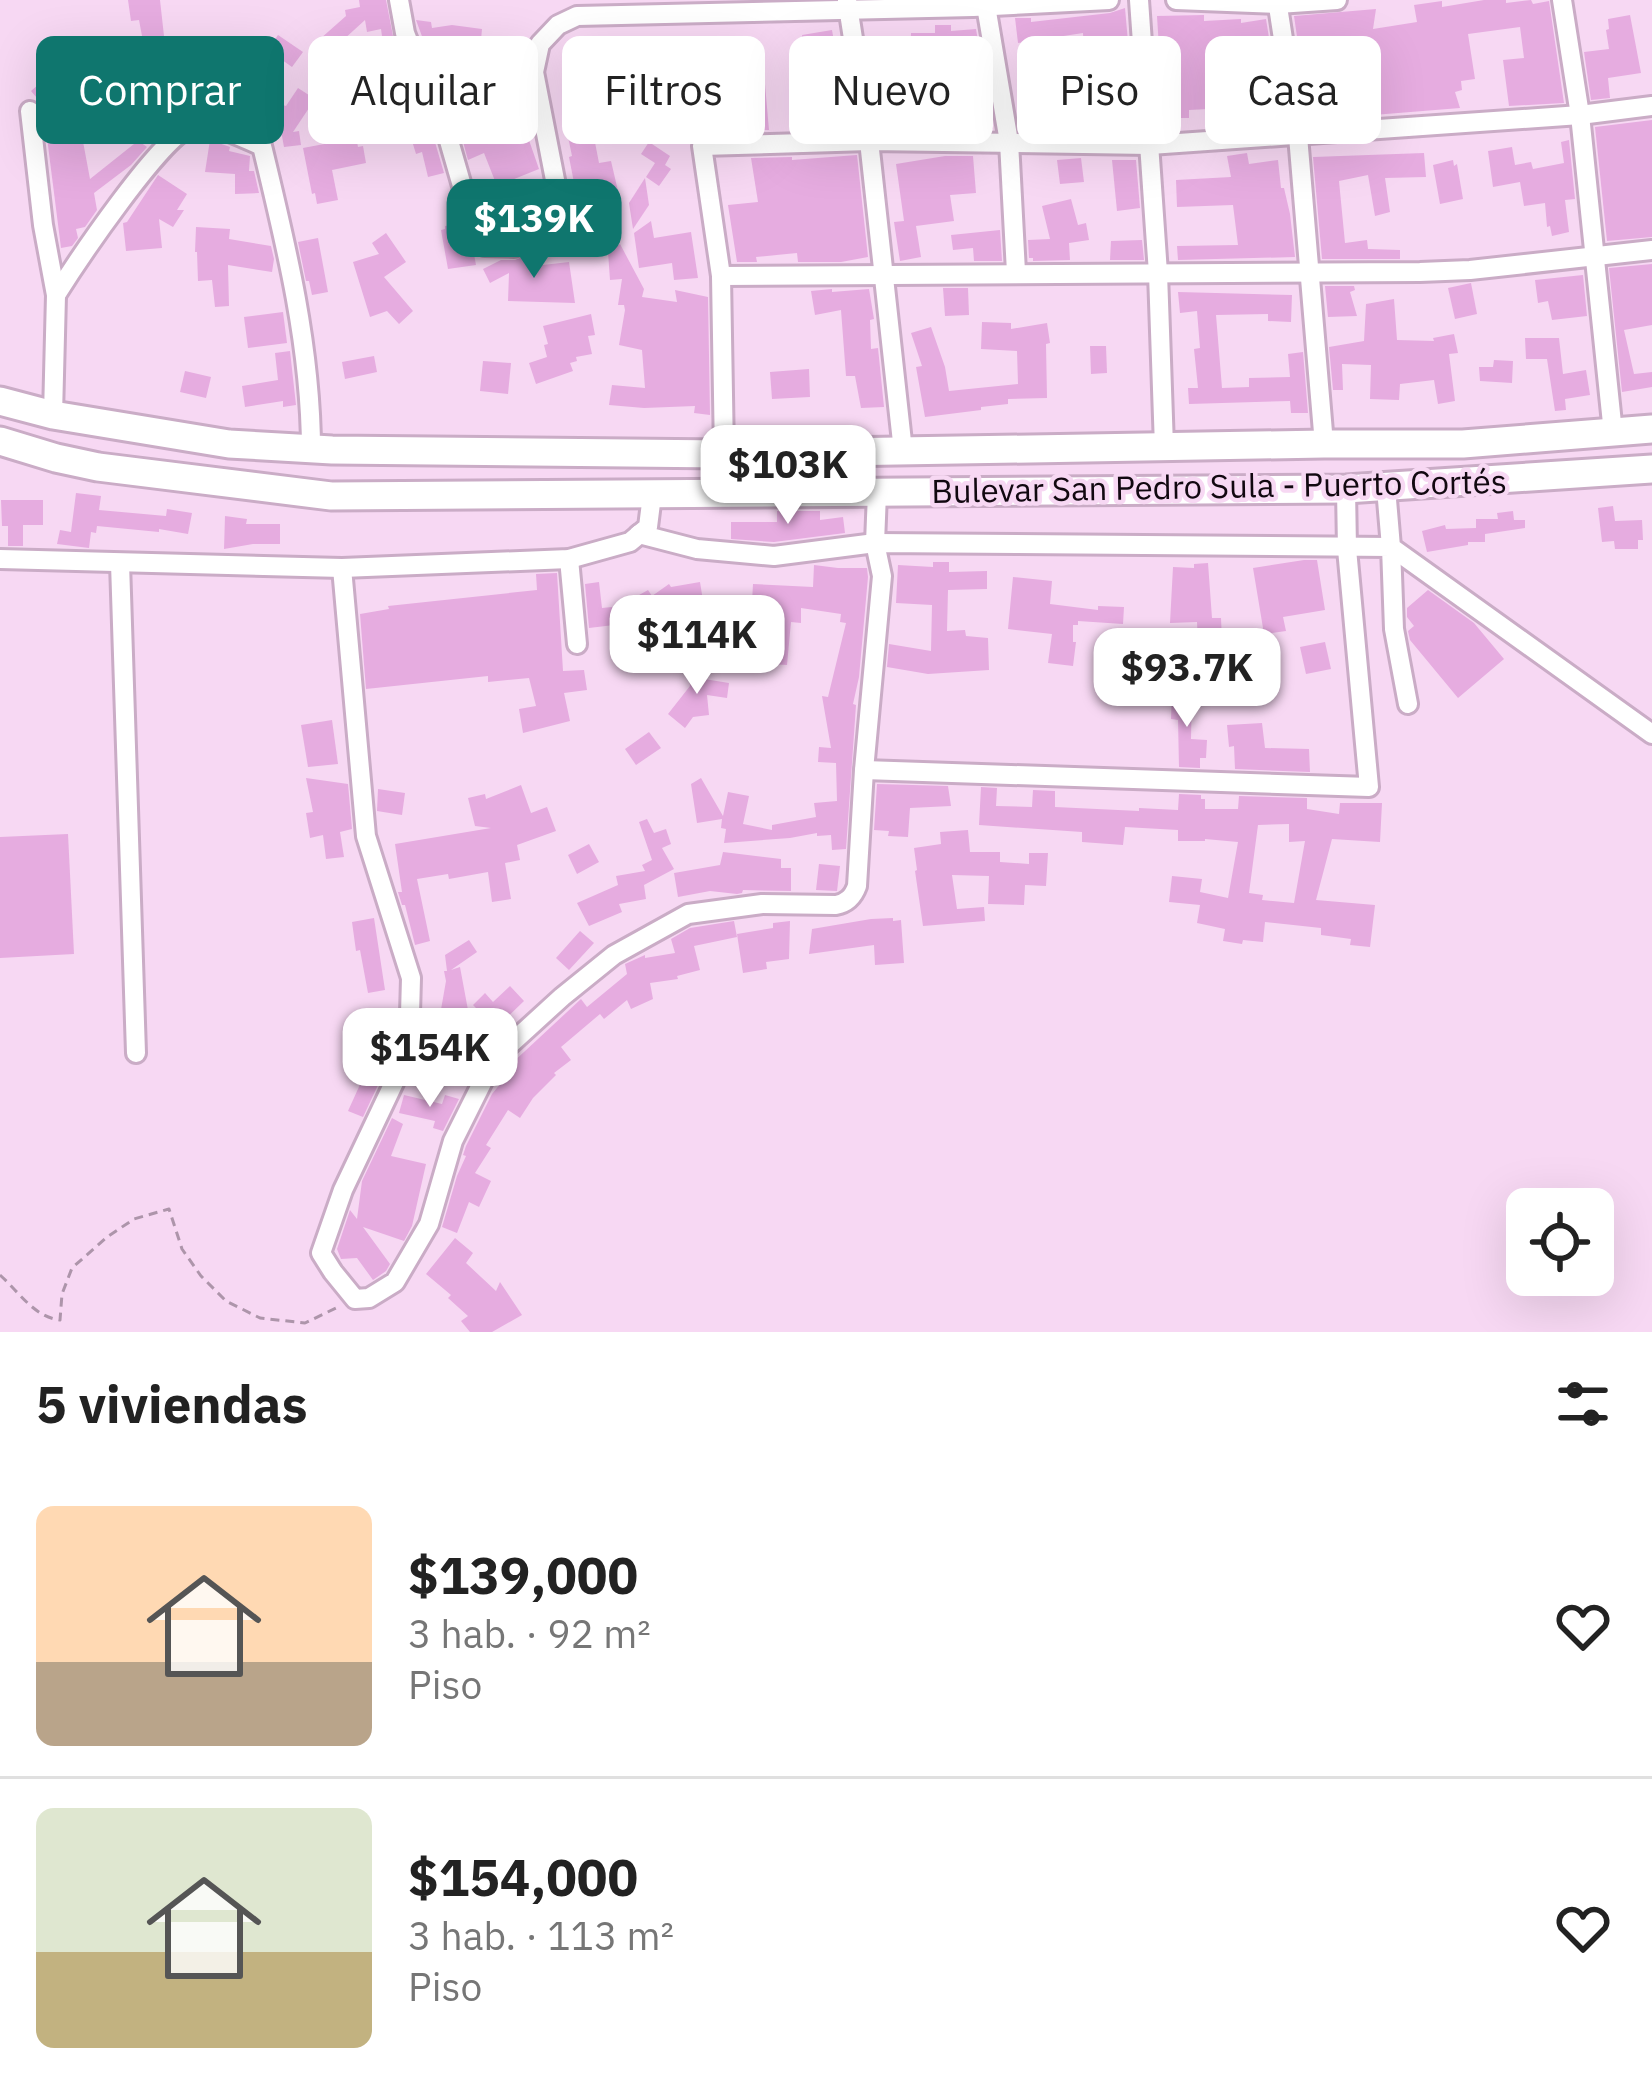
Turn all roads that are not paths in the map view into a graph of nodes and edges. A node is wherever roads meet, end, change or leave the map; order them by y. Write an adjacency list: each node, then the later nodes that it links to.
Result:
1 (399, 0): 9 (street)
2 (1109, 0): 8 (street)
3 (1139, 0): 22 (street)
4 (1176, 0): 7 (street)
5 (1337, 0): 7 (street)
6 (1562, 0): 14 (street)
7 (1278, 2): 11 (street)
8 (985, 3): 9 (street); 17 (street)
9 (848, 5): 10 (street)
10 (853, 36)
11 (1283, 36)
12 (1652, 106): 14 (street)
13 (30, 111): 30 (street)
14 (1580, 115): 15 (street); 24 (street)
15 (1381, 130)
16 (993, 142): 17 (street)
17 (1009, 142): 22 (street); 25 (street)
18 (1205, 142): 22 (street)
19 (789, 144): 28 (street)
20 (869, 144): 29 (street)
21 (1299, 144): 26 (street)
22 (1150, 145): 27 (street)
23 (1652, 250): 24 (street)
24 (1594, 257): 26 (street); 34 (street)
25 (1016, 272): 27 (street); 29 (street)
26 (1309, 272): 27 (street); 36 (street)
27 (1158, 273): 37 (street)
28 (721, 276): 29 (street); 40 (street)
29 (884, 276): 39 (street)
30 (56, 295): 32 (street); 38 (street)
31 (0, 401): 32 (highway, Bulevar San Pedro Sula - Puerto Cortés)
32 (53, 415): 38 (highway, Bulevar San Pedro Sula - Puerto Cortés)
33 (1652, 429): 34 (highway, Bulevar San Pedro Sula - Puerto Cortés)
34 (1613, 433): 36 (highway, Bulevar San Pedro Sula - Puerto Cortés)
35 (0, 441): 45 (highway, Bulevar San Pedro Sula - Puerto Cortés)
36 (1324, 444): 37 (highway, Bulevar San Pedro Sula - Puerto Cortés)
37 (1164, 447): 39 (highway, Bulevar San Pedro Sula - Puerto Cortés)
38 (311, 450): 40 (highway, Bulevar San Pedro Sula - Puerto Cortés)
39 (903, 451): 40 (highway, Bulevar San Pedro Sula - Puerto Cortés)
40 (724, 454)
41 (1652, 469): 42 (highway, Bulevar San Pedro Sula - Puerto Cortés)
42 (1386, 488): 43 (highway, Bulevar San Pedro Sula - Puerto Cortés); 48 (street)
43 (1346, 489): 44 (highway, Bulevar San Pedro Sula - Puerto Cortés); 49 (street)
44 (877, 493): 45 (highway, Bulevar San Pedro Sula - Puerto Cortés); 47 (street)
45 (652, 495): 46 (street)
46 (639, 534): 47 (street); 51 (street)
47 (875, 544): 49 (street); 57 (street)
48 (1390, 548): 49 (street); 55 (street); 56 (street)
49 (1347, 549): 57 (street)
50 (0, 559): 52 (street)
51 (569, 559): 53 (street); 54 (street)
52 (120, 563): 53 (street); 58 (street)
53 (342, 568): 57 (street)
54 (577, 644)
55 (1408, 704)
56 (1652, 734)
57 (864, 770)
58 (136, 1053)

